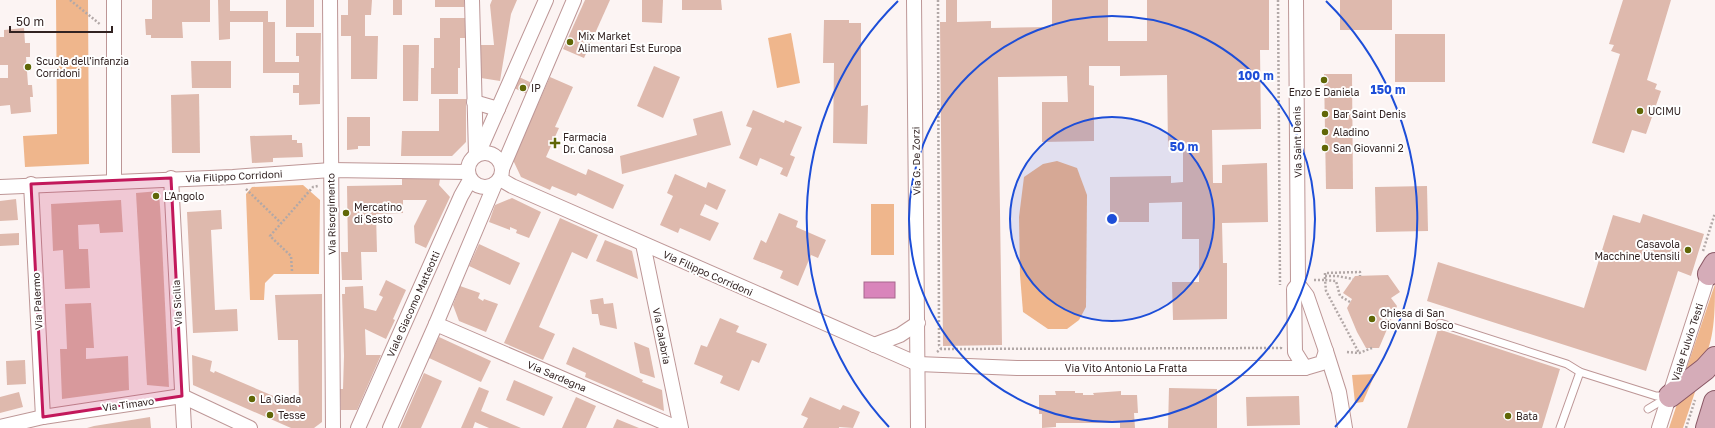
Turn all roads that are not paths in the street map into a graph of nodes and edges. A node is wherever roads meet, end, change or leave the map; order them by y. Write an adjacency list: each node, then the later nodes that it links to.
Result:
1 (114, 0): 15 (street)
2 (330, 0): 11 (street, Via Risorgimento)
3 (472, 0): 8 (street)
4 (546, 0): 9 (street)
5 (574, 0): 13 (street)
6 (914, 0): 21 (street, Via G. De Zorzi)
7 (1296, 0): 20 (street, Via Saint Denis)
8 (474, 102): 9 (street); 10 (street)
9 (498, 109): 10 (street)
10 (477, 155): 12 (street); 13 (street)
11 (331, 170): 12 (street, Via Filippo Corridoni); 14 (street, Via Filippo Corridoni); 38 (street, Via Risorgimento)
12 (469, 176): 13 (street); 39 (street, Viale Giacomo Matteotti)
13 (499, 177): 18 (street, Via Filippo Corridoni); 23 (street)
14 (171, 178): 15 (street, Via Filippo Corridoni); 30 (street, Via Sicilia)
15 (114, 181): 16 (street, Via Filippo Corridoni)
16 (31, 184): 17 (street, Via Filippo Corridoni); 34 (street, Via Palermo)
17 (0, 187)
18 (643, 244): 24 (street, Via Filippo Corridoni); 42 (street, Via Calabria)
19 (1713, 264): 31 (street, Viale Fulvio Testi)
20 (1298, 284): 25 (street); 28 (street, Via Saint Denis)
21 (918, 323): 24 (street); 27 (street, Via G. De Zorzi)
22 (1440, 323): 29 (lane)
23 (436, 324): 40 (street); 41 (street, Via Sardegna)
24 (874, 345): 27 (street, Via Filippo Corridoni)
25 (1326, 351): 28 (street, Via Vito Antonio La Fratta); 44 (street)
26 (1715, 358): 31 (main road)
27 (918, 364): 28 (street, Via Vito Antonio La Fratta); 43 (street, Via G. De Zorzi)
28 (1305, 368)
29 (1580, 372): 31 (lane); 45 (lane)
30 (182, 396): 34 (street, Via Timavo); 36 (street, Via Sicilia); 37 (street)
31 (1670, 396): 33 (lane); 46 (street, Viale Fulvio Testi)
32 (1705, 400): 47 (main road)
33 (1648, 409)
34 (43, 417): 35 (street, Via Timavo)
35 (0, 427)
36 (184, 428)
37 (250, 428)
38 (333, 428)
39 (358, 428)
40 (390, 428)
41 (677, 428)
42 (681, 428)
43 (918, 428)
44 (1345, 428)
45 (1560, 428)
46 (1659, 428)
47 (1707, 428)

